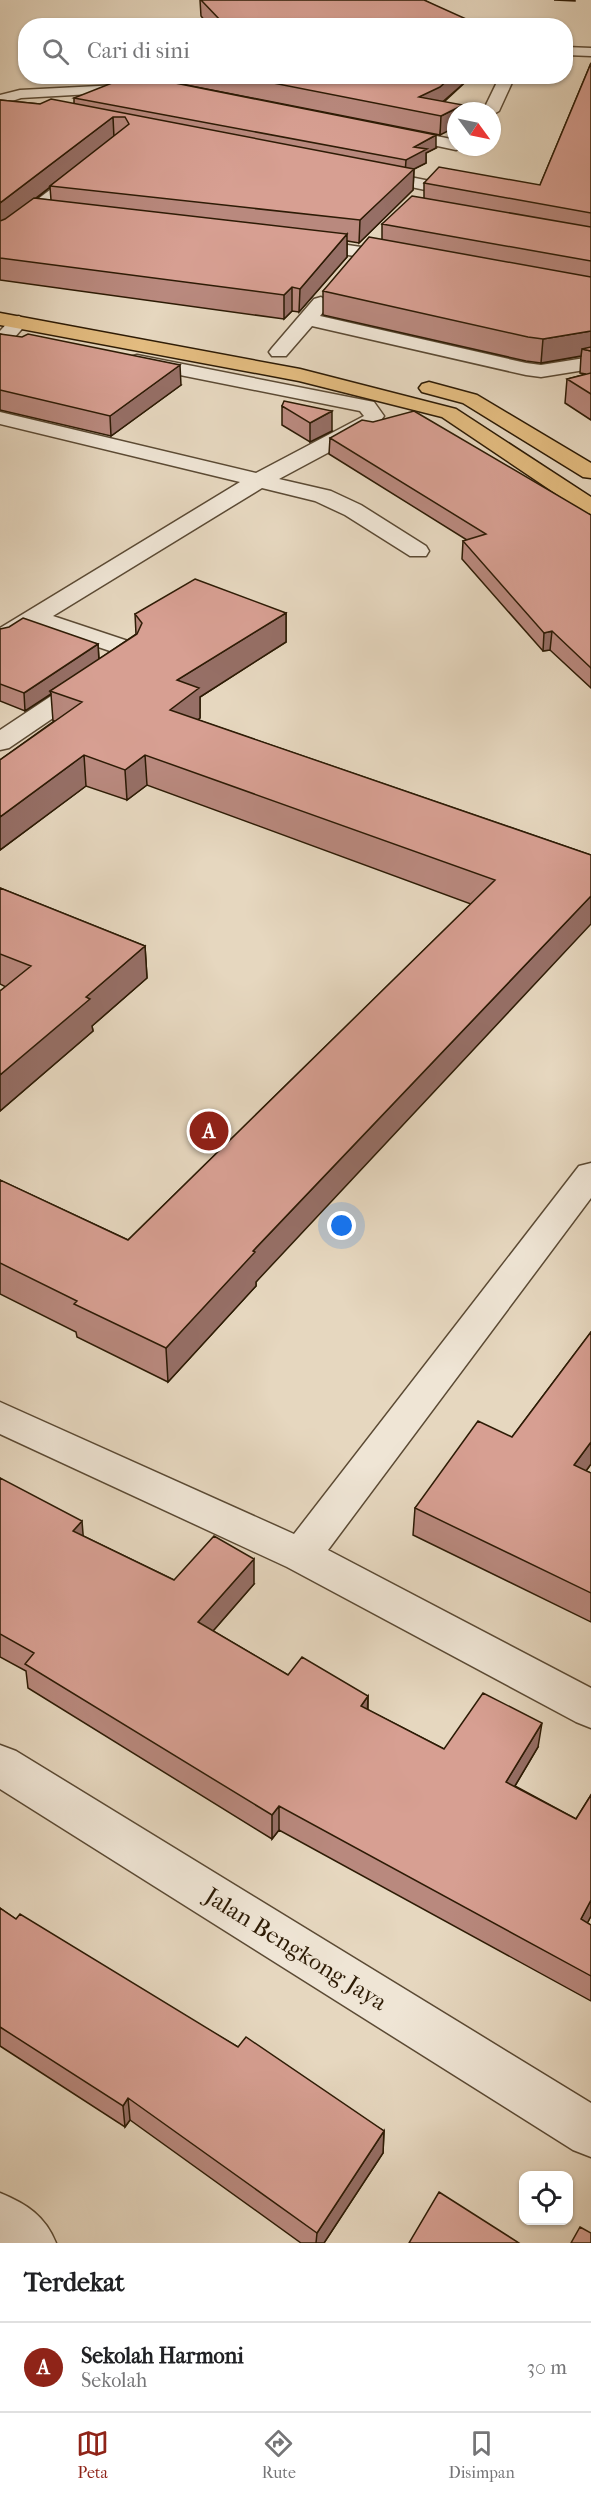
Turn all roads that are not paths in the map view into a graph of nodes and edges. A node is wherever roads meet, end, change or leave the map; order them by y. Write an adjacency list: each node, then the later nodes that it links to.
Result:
1 (573, 51): 2 (street)
2 (591, 52)
3 (504, 84): 6 (street)
4 (148, 87): 5 (street)
5 (0, 102): 7 (street)
6 (495, 102)
7 (35, 110)
8 (376, 129): 9 (street)
9 (447, 143)
10 (458, 156): 13 (street)
11 (102, 157): 15 (street)
12 (349, 170): 13 (street)
13 (430, 186): 14 (street)
14 (415, 201)
15 (31, 212): 16 (street); 18 (street)
16 (55, 214)
17 (381, 234): 20 (street)
18 (0, 237)
19 (281, 241): 20 (street)
20 (364, 251): 21 (street); 22 (street)
21 (421, 261)
22 (350, 268)
23 (336, 285): 25 (street)
24 (0, 306): 27 (main road)
25 (307, 319): 27 (street); 28 (street)
26 (6, 331): 30 (main road); 32 (street)
27 (279, 352): 29 (main road)
28 (591, 363)
29 (334, 364)
30 (300, 375): 32 (street); 36 (main road)
31 (413, 384): 34 (main road)
32 (283, 390): 35 (street)
33 (0, 418): 35 (street)
34 (587, 467)
35 (258, 481): 37 (street); 38 (street)
36 (591, 507)
37 (418, 551)
38 (33, 616): 39 (street); 40 (street)
39 (0, 638)
40 (0, 741)
41 (591, 1174): 43 (street)
42 (0, 1417): 43 (street)
43 (301, 1555): 44 (street)
44 (591, 1709)
45 (0, 1766): 46 (street, Jalan Bengkong Jaya)
46 (591, 2132)
47 (0, 2219): 48 (street)
48 (30, 2243)

